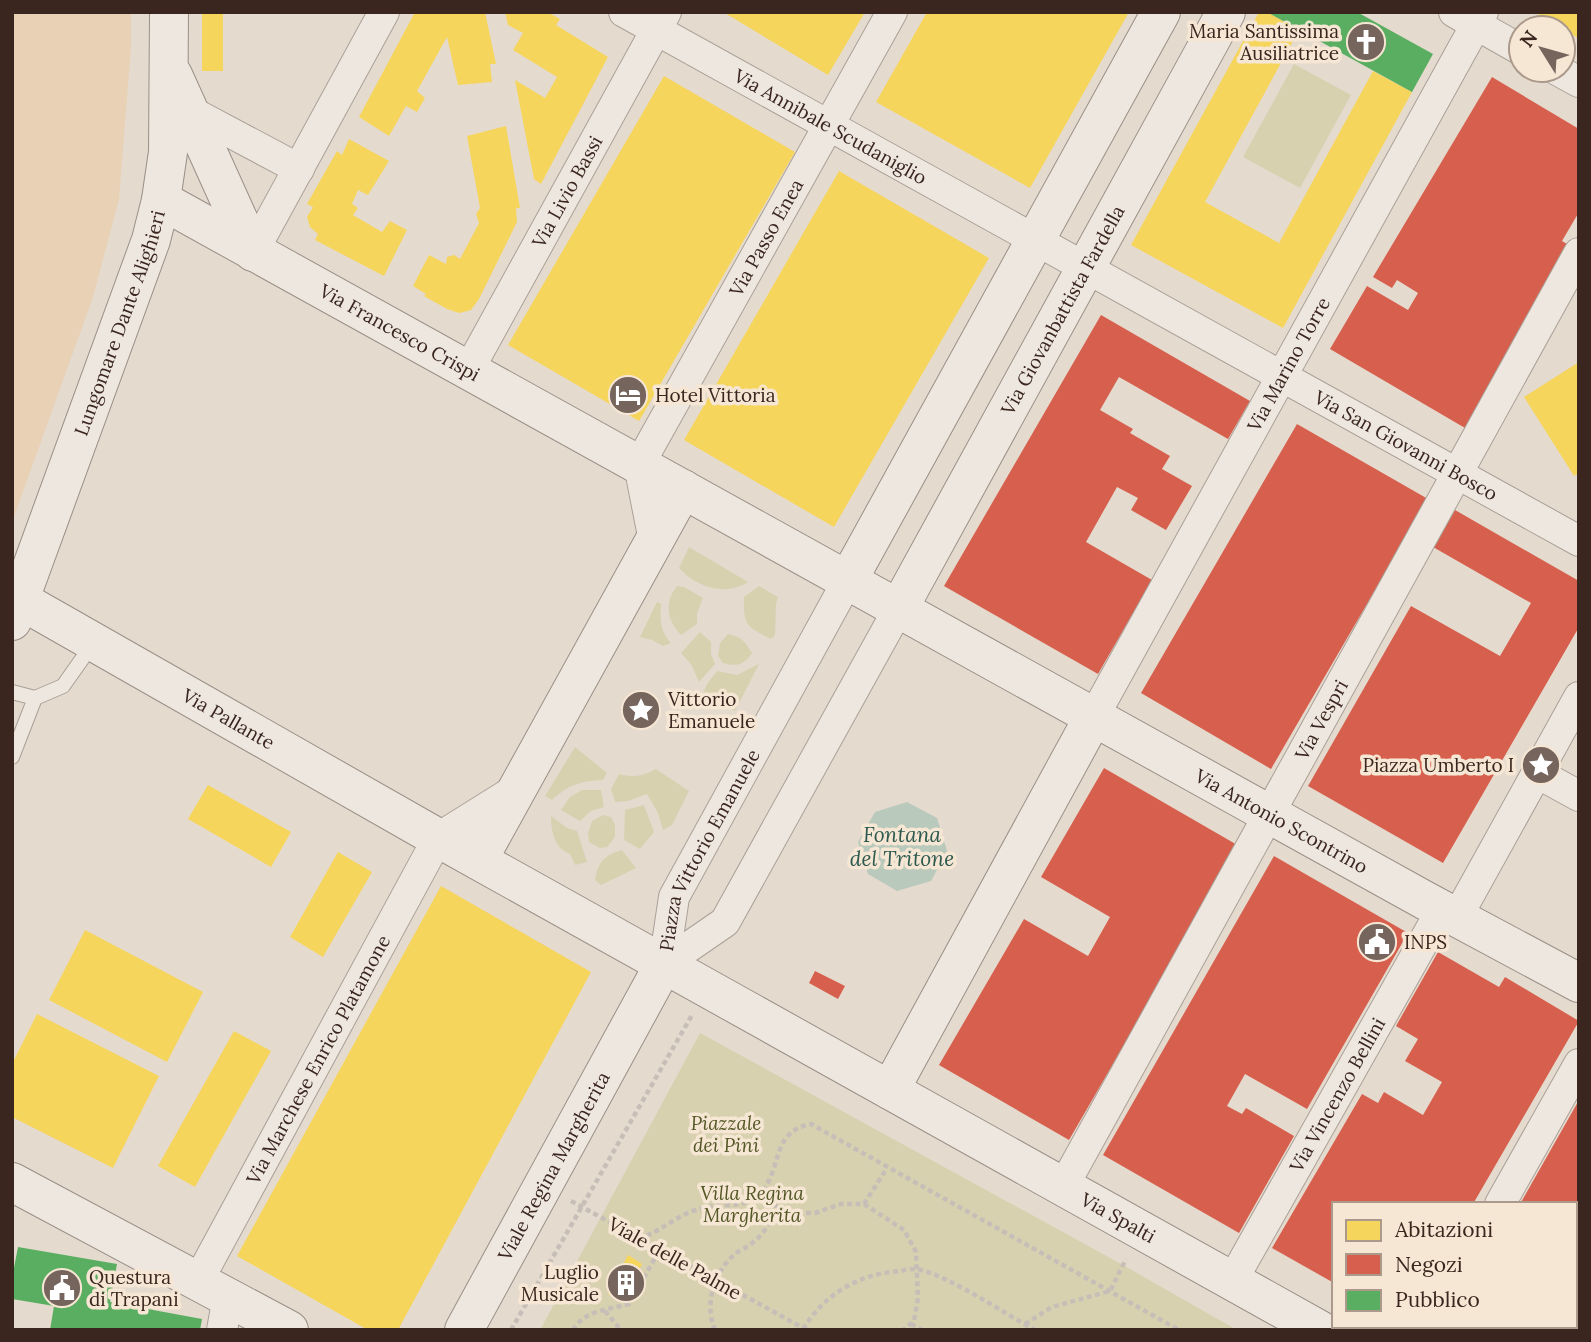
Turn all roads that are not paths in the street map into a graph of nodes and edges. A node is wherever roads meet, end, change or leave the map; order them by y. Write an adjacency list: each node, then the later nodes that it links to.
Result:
1 (169, 12): 10 (main road, Lungomare Dante Alighieri)
2 (384, 12): 13 (street)
3 (624, 12): 8 (street, Via Annibale Scudaniglio)
4 (892, 12): 12 (street, Via Passo Enea)
5 (1161, 12): 15 (main road)
6 (1226, 12): 18 (main road, Via Giovanbattista Fardella)
7 (1471, 16): 9 (street); 20 (street, Via Marino Torre)
8 (661, 21): 12 (street, Via Annibale Scudaniglio); 19 (street, Via Livio Bassi)
9 (1507, 40)
10 (168, 65): 11 (main road); 14 (main road, Lungomare Dante Alighieri)
11 (190, 111): 13 (street); 16 (main road)
12 (829, 126): 15 (street, Via Annibale Scudaniglio); 21 (street, Via Passo Enea)
13 (299, 169): 16 (street)
14 (161, 201): 16 (main road, Via Francesco Crispi); 28 (main road, Lungomare Dante Alighieri)
15 (1036, 241): 18 (street, Via Annibale Scudaniglio); 26 (main road)
16 (253, 252): 19 (main road, Via Francesco Crispi)
17 (1579, 253): 22 (street, Via Vespri)
18 (1085, 268): 20 (street, Via San Giovanni Bosco); 27 (main road, Via Giovanbattista Fardella)
19 (468, 371): 21 (main road, Via Francesco Crispi)
20 (1282, 377): 22 (street, Via San Giovanni Bosco); 33 (street, Via Marino Torre)
21 (639, 465): 23 (main road, Via Francesco Crispi); 24 (street)
22 (1457, 474): 25 (street, Via San Giovanni Bosco); 38 (street, Via Vespri)
23 (683, 489): 24 (main road); 26 (main road, Via Francesco Crispi)
24 (654, 541): 36 (main road)
25 (1579, 541)
26 (848, 580): 27 (main road, Via Francesco Crispi); 42 (street, Piazza Vittorio Emanuele)
27 (898, 608): 33 (main road, Via Antonio Scontrino); 42 (street, Piazza Vittorio Emanuele)
28 (16, 610): 29 (main road, Via Pallante)
29 (94, 642): 32 (lane); 39 (main road, Via Pallante)
30 (12, 692): 32 (lane)
31 (1579, 697): 35 (street, Via Vincenzo Bellini)
32 (35, 698): 34 (lane)
33 (1108, 724): 38 (main road, Via Antonio Scontrino); 45 (main road)
34 (12, 757)
35 (1537, 773): 37 (street); 41 (street, Via Vincenzo Bellini)
36 (518, 788): 39 (street); 40 (main road)
37 (1579, 796)
38 (1269, 813): 41 (main road, Via Antonio Scontrino); 47 (street, Via Vespri)
39 (438, 838): 40 (main road, Via Pallante); 50 (street, Via Marchese Enrico Platamone)
40 (478, 860): 42 (main road, Via Pallante)
41 (1450, 913): 43 (main road, Via Antonio Scontrino); 49 (street, Via Vincenzo Bellini)
42 (664, 964): 45 (main road, Via Spalti); 52 (main road, Viale Regina Margherita)
43 (1579, 984)
44 (1579, 1064): 48 (street)
45 (903, 1098): 47 (main road, Via Spalti)
46 (12, 1182): 50 (main road)
47 (1063, 1186): 49 (main road, Via Spalti)
48 (1501, 1202)
49 (1232, 1280): 53 (main road, Via Spalti)
50 (216, 1300): 51 (main road)
51 (289, 1330)
52 (464, 1330)
53 (1320, 1330)

